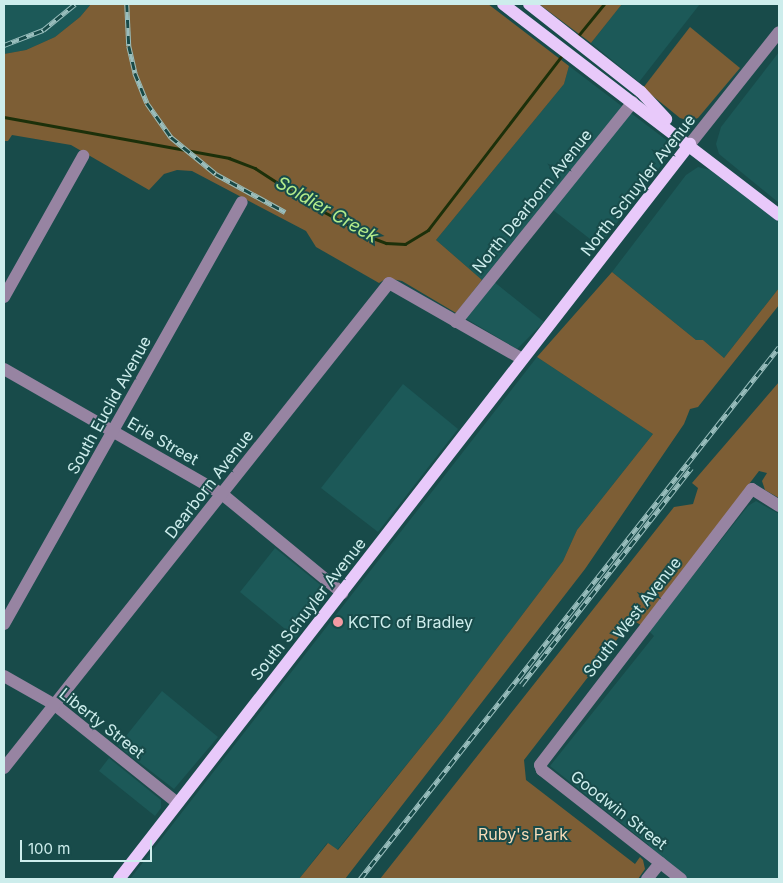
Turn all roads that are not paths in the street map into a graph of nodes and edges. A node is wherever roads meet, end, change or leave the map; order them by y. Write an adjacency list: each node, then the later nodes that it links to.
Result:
1 (502, 4): 4 (main road)
2 (529, 4): 5 (main road)
3 (779, 32): 5 (street, North Schuyler Avenue)
4 (633, 102): 5 (main road); 10 (street, North Dearborn Avenue)
5 (690, 144): 8 (main road); 11 (main road, North Schuyler Avenue)
6 (83, 156): 9 (street)
7 (242, 202): 13 (street, South Euclid Avenue)
8 (779, 215)
9 (4, 297)
10 (456, 322): 11 (street); 14 (street, Dearborn Avenue)
11 (522, 359): 16 (main road, South Schuyler Avenue)
12 (4, 370): 13 (street, Erie Street)
13 (113, 430): 14 (street, Erie Street); 17 (street, South Euclid Avenue)
14 (222, 494): 16 (street, Erie Street); 19 (street, Dearborn Avenue)
15 (779, 506): 20 (street, South West Avenue)
16 (342, 593): 22 (main road, South Schuyler Avenue)
17 (4, 624)
18 (4, 676): 19 (street, Liberty Street)
19 (55, 705): 21 (street, Dearborn Avenue); 22 (street, Liberty Street)
20 (540, 765): 23 (street, Goodwin Street)
21 (4, 768)
22 (176, 802): 24 (main road, South Schuyler Avenue)
23 (660, 862): 25 (street); 26 (street, Goodwin Street)
24 (118, 879)
25 (647, 879)
26 (681, 879)

